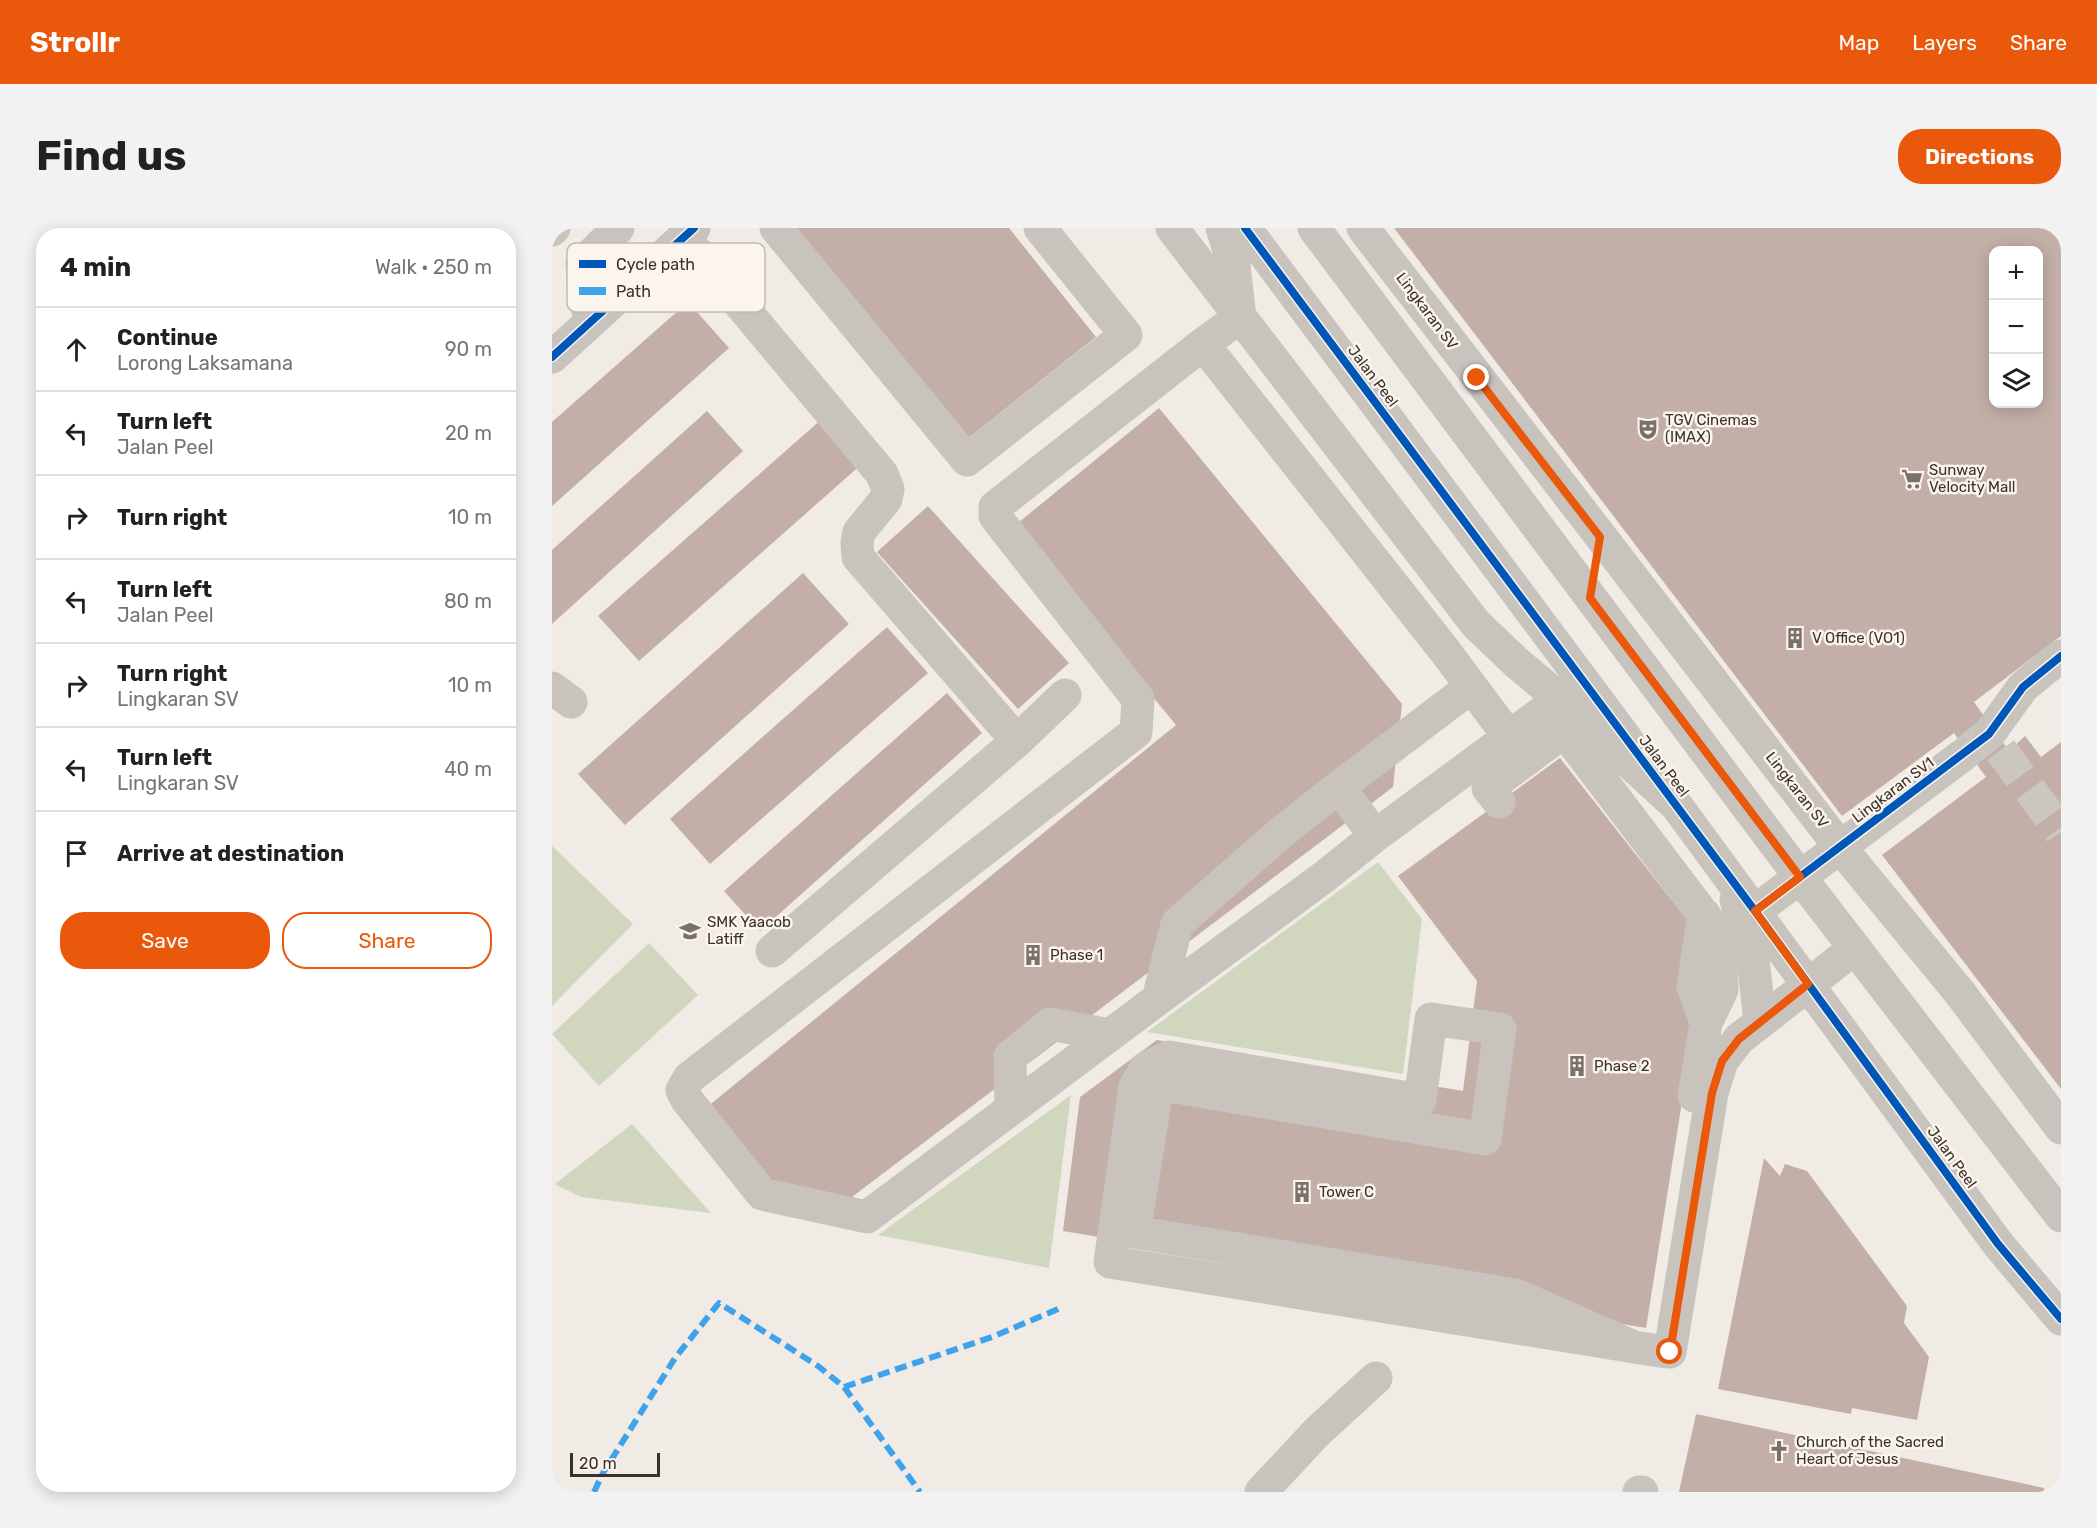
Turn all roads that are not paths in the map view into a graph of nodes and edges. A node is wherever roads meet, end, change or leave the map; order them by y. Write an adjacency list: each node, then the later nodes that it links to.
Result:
1 (618, 228): 10 (street)
2 (776, 228): 3 (street)
3 (1040, 228)
4 (1172, 228): 15 (street)
5 (1222, 228): 15 (street)
6 (1245, 228): 31 (street, Jalan Peel)
7 (1314, 228): 20 (street)
8 (1363, 228): 19 (street, Lingkaran SV)
9 (688, 232): 11 (street)
10 (603, 243)
11 (676, 243)
12 (589, 312): 16 (street)
13 (601, 312): 16 (street)
14 (752, 312): 27 (street)
15 (1240, 316): 17 (street); 24 (street)
16 (592, 320): 18 (street)
17 (1203, 345): 22 (street); 44 (street)
18 (552, 357)
19 (1600, 537): 20 (street); 33 (street, Lingkaran SV)
20 (1590, 598): 35 (street)
21 (2061, 656): 25 (street)
22 (1471, 687): 26 (street); 29 (street)
23 (1065, 695): 27 (street)
24 (1569, 716): 26 (street); 30 (street); 31 (street); 48 (street)
25 (1989, 734)
26 (1509, 737): 32 (street)
27 (1017, 741): 38 (street)
28 (1963, 754): 33 (street, Lingkaran SV1)
29 (1339, 787): 32 (street); 40 (street)
30 (1499, 802)
31 (1676, 805): 34 (street, Jalan Peel)
32 (1375, 836): 40 (street)
33 (1840, 847): 35 (street, Lingkaran SV1); 45 (street, Lingkaran SV)
34 (1728, 874): 36 (street, Jalan Peel); 41 (street)
35 (1800, 877): 36 (street, Lingkaran SV1); 37 (street)
36 (1755, 911): 39 (street, Jalan Peel)
37 (1855, 948): 39 (street); 46 (street)
38 (772, 951)
39 (1808, 984): 41 (street); 42 (street, Jalan Peel)
40 (1158, 999): 43 (street)
41 (1760, 1021): 42 (street); 48 (street)
42 (1845, 1034): 47 (street, Jalan Peel)
43 (1110, 1035): 44 (street); 44 (street)
44 (1011, 1108)
45 (2061, 1128)
46 (2057, 1204)
47 (2061, 1319)
48 (1652, 1350): 48 (street)
49 (1376, 1378): 50 (street)
50 (1261, 1492)

